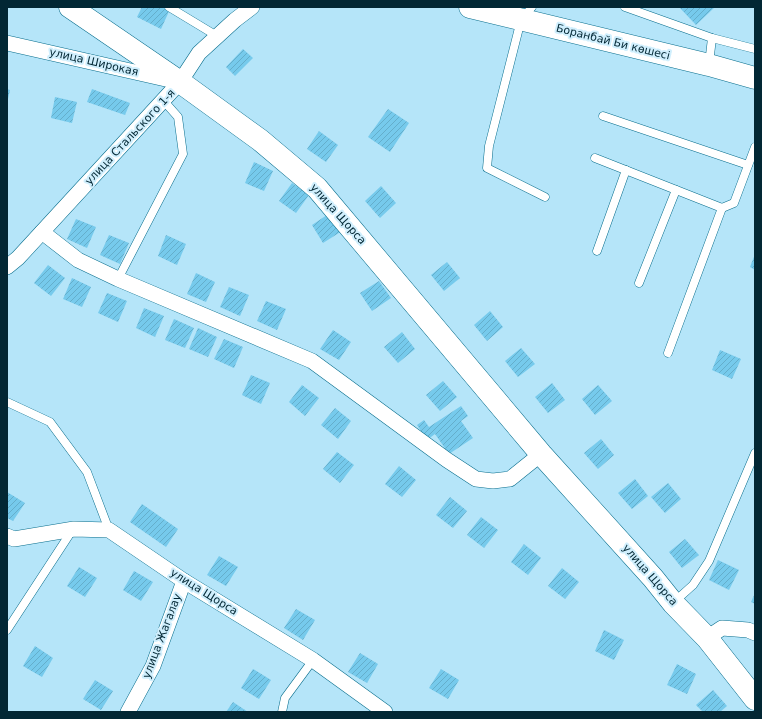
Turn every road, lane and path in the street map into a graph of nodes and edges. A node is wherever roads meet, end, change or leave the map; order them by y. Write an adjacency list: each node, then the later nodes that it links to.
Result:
1 (70, 7): 13 (street, улица Щорса)
2 (169, 7): 7 (lane)
3 (252, 7): 7 (street, улица Стальского 1-я)
4 (470, 7): 6 (street, Боранбай Би көшесі)
5 (625, 7): 8 (lane)
6 (527, 14): 11 (street, Боранбай Би көшесі); 21 (lane)
7 (217, 36): 13 (street, улица Стальского 1-я)
8 (712, 38): 10 (lane); 11 (lane)
9 (7, 43): 13 (street, улица Широкая)
10 (755, 49)
11 (709, 65): 12 (street, Боранбай Би көшесі)
12 (755, 78)
13 (180, 82): 14 (street, улица Стальского 1-я); 31 (street, улица Щорса)
14 (163, 100): 23 (street, улица Стальского 1-я); 26 (lane)
15 (603, 116): 18 (lane)
16 (755, 147): 18 (lane)
17 (595, 158): 19 (lane)
18 (748, 165): 22 (lane)
19 (626, 170): 20 (lane); 24 (lane)
20 (676, 190): 22 (lane); 27 (lane)
21 (545, 197)
22 (722, 208): 28 (lane)
23 (42, 232): 25 (street, улица Стальского 1-я); 26 (street)
24 (597, 251)
25 (11, 258)
26 (118, 279): 31 (street)
27 (639, 283)
28 (668, 353)
29 (7, 402): 33 (lane)
30 (755, 453): 36 (lane)
31 (542, 454): 36 (street, улица Щорса)
32 (74, 529): 33 (street); 34 (street); 37 (lane)
33 (109, 530): 35 (street, улица Щорса)
34 (7, 536)
35 (184, 581): 40 (street, улица Щорса); 42 (street, улица Жагалау)
36 (673, 603): 39 (street, улица Щорса)
37 (7, 630)
38 (755, 633): 39 (street)
39 (707, 638): 41 (street, улица Щорса)
40 (313, 660): 43 (lane); 44 (street, улица Щорса)
41 (755, 699)
42 (128, 712)
43 (282, 712)
44 (385, 712)

